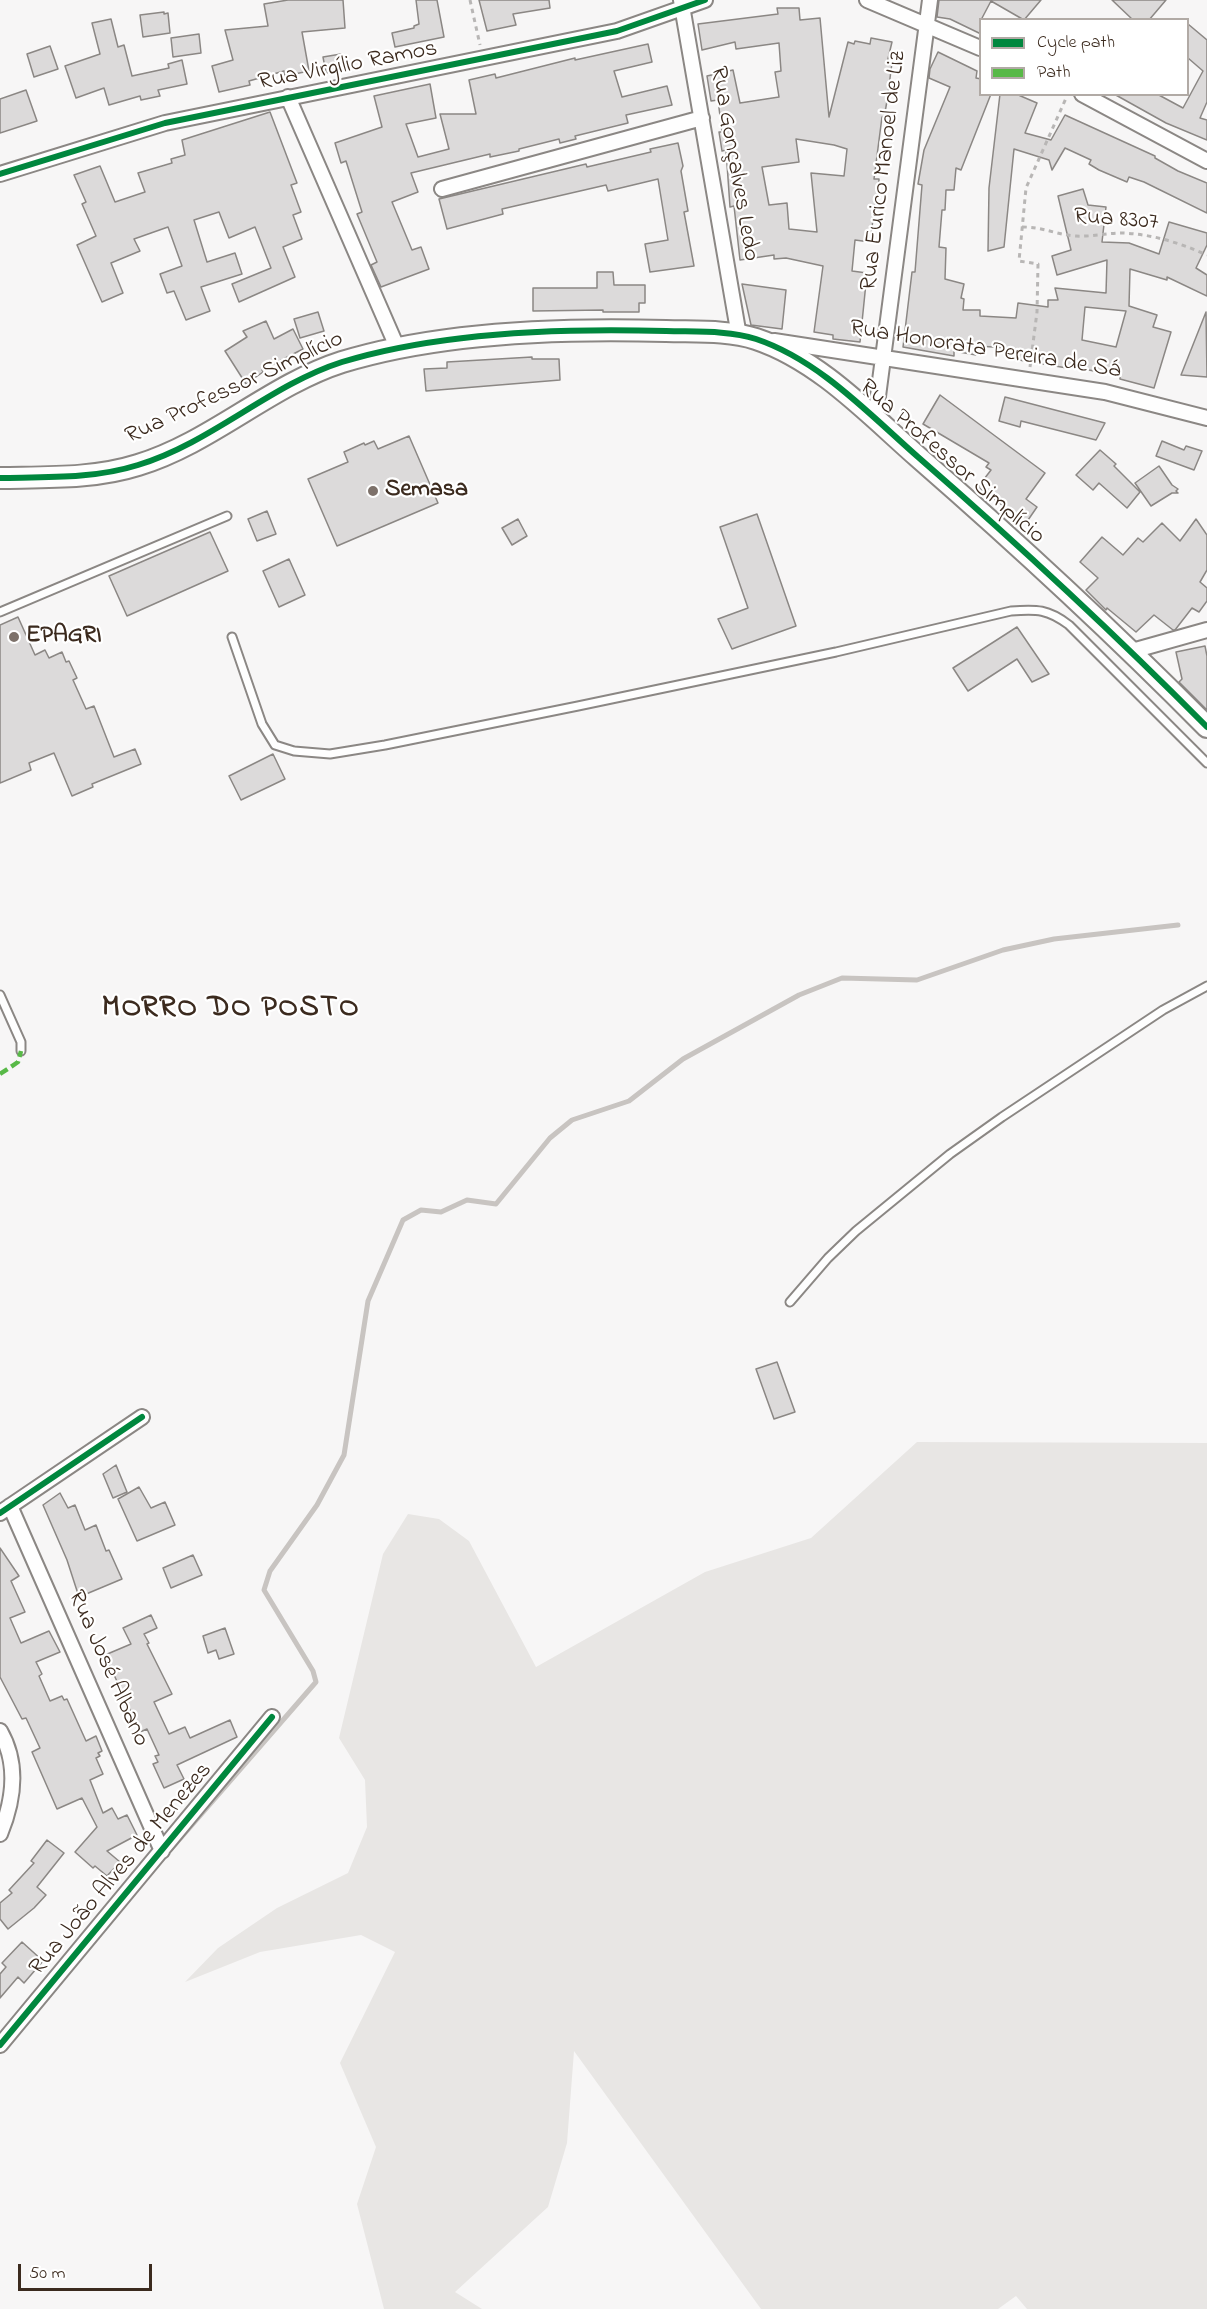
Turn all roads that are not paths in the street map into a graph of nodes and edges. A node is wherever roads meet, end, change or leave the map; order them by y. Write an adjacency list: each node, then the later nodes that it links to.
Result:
1 (705, 0): 4 (street, Rua Virgílio Ramos)
2 (867, 0): 5 (street)
3 (930, 0): 5 (street, Rua Eurico Manoel de Liz)
4 (682, 4): 8 (street, Rua Virgílio Ramos); 9 (street, Rua Gonçalves Ledo)
5 (927, 24): 6 (street); 15 (street, Rua Eurico Manoel de Liz)
6 (979, 47)
7 (1086, 96): 10 (street)
8 (288, 97): 11 (street, Rua Virgílio Ramos); 14 (street)
9 (702, 118): 12 (street); 13 (street, Rua Gonçalves Ledo)
10 (1207, 161)
11 (0, 174)
12 (442, 189)
13 (747, 337): 14 (street, Rua Professor Simplício); 15 (street, Rua Honorata Pereira de Sá); 17 (street, Rua Professor Simplício)
14 (397, 347): 18 (street, Rua Professor Simplício)
15 (884, 357): 16 (street, Rua Honorata Pereira de Sá); 17 (street, Rua Eurico Manoel de Liz)
16 (1207, 418)
17 (875, 419): 23 (street, Rua Professor Simplício)
18 (0, 478)
19 (227, 516): 20 (lane)
20 (0, 612)
21 (1207, 630): 23 (street)
22 (232, 637): 25 (lane)
23 (1131, 651): 24 (street, Rua Professor Simplício)
24 (1207, 728)
25 (1207, 763)
26 (1207, 986): 29 (lane)
27 (0, 994): 28 (lane)
28 (21, 1051)
29 (790, 1302)
30 (142, 1417): 31 (street)
31 (5, 1509): 35 (street, Rua José Albano)
32 (272, 1717): 35 (street, Rua João Alves de Menezes)
33 (0, 1731): 34 (street)
34 (0, 1834)
35 (162, 1851): 36 (street, Rua João Alves de Menezes)
36 (0, 2045)

